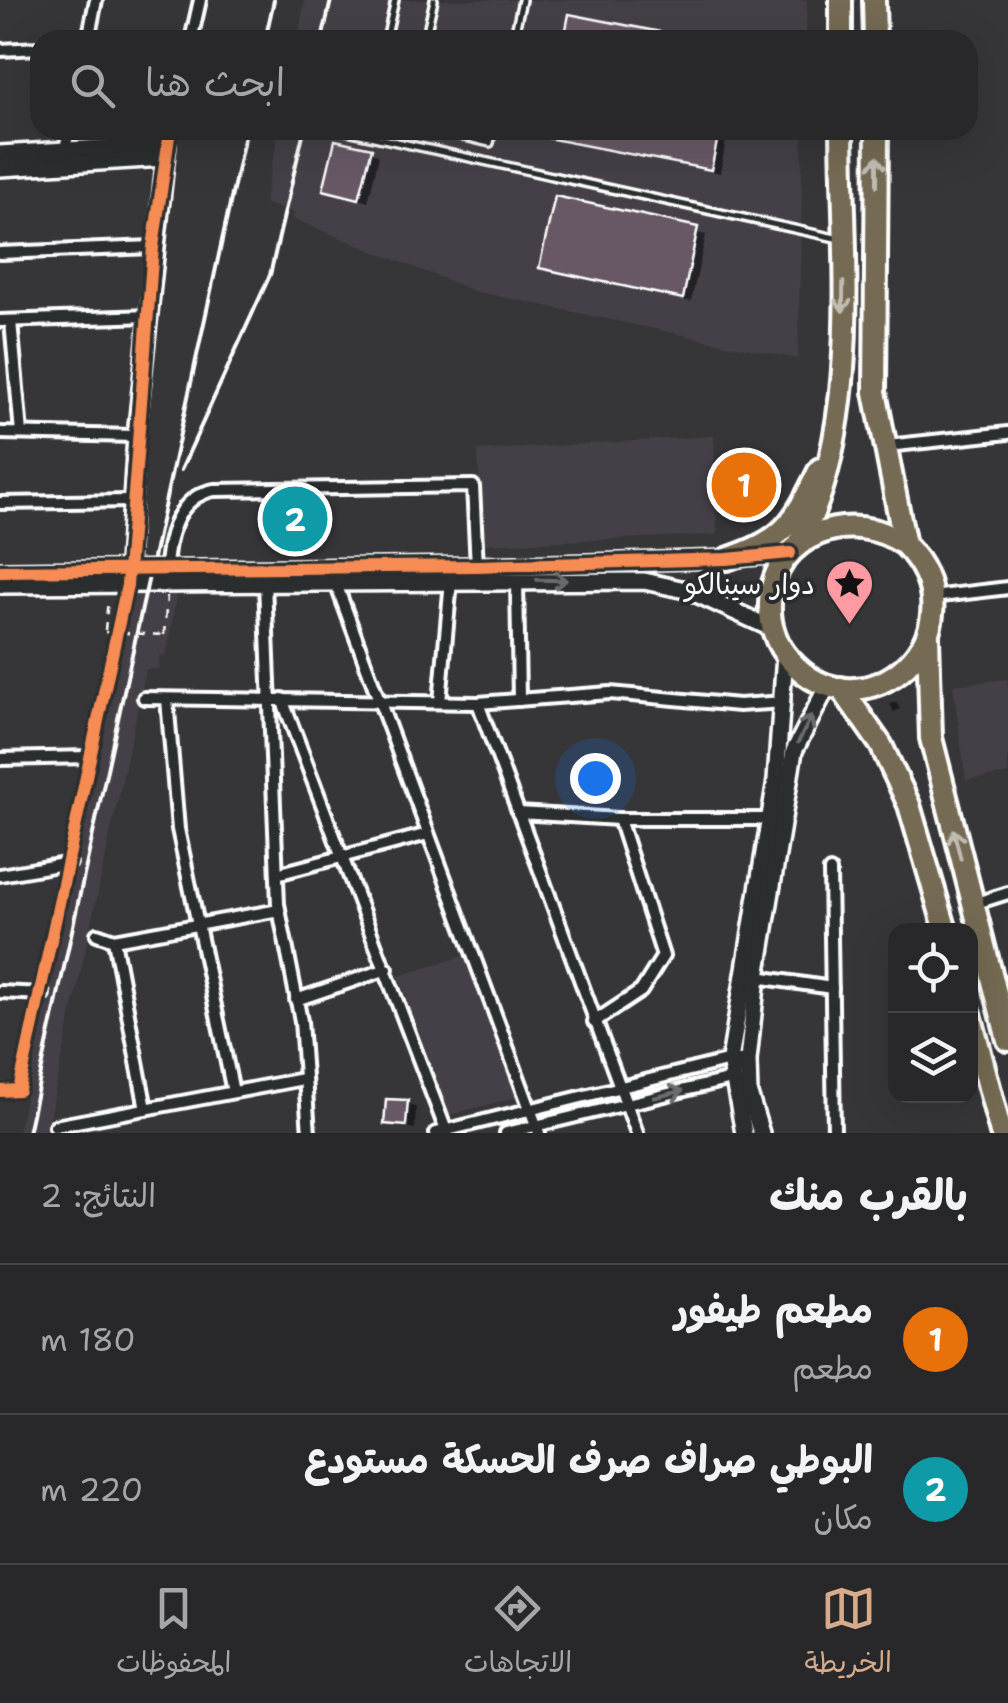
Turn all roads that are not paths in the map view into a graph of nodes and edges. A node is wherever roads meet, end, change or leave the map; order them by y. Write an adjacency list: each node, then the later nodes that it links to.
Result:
1 (96, 0): 8 (street)
2 (200, 0): 9 (street)
3 (396, 0): 10 (lane)
4 (434, 0): 11 (lane)
5 (522, 0): 12 (lane)
6 (841, 0): 13 (highway)
7 (874, 0): 14 (highway)
8 (90, 30)
9 (193, 30)
10 (388, 30)
11 (427, 30)
12 (515, 30)
13 (842, 30)
14 (875, 30)
15 (30, 48): 16 (street)
16 (0, 50)
17 (66, 140): 23 (street)
18 (388, 140): 25 (lane)
19 (842, 140): 25 (highway)
20 (877, 140): 35 (highway, one-way to 20)
21 (168, 144): 23 (street); 26 (street)
22 (0, 154): 23 (street)
23 (63, 157): 24 (street)
24 (0, 168)
25 (843, 240): 30 (highway, one-way to 30)
26 (153, 247): 27 (street); 28 (street)
27 (0, 253)
28 (150, 316): 29 (street); 34 (street)
29 (5, 321): 32 (street)
30 (842, 348): 39 (highway); 40 (highway)
31 (0, 433): 32 (street)
32 (21, 433): 34 (street)
33 (1008, 433): 35 (street)
34 (136, 436): 36 (street)
35 (886, 446): 38 (highway)
36 (130, 501): 37 (street); 43 (street)
37 (0, 503)
38 (905, 545): 39 (highway); 51 (highway)
39 (794, 549): 40 (street); 52 (highway)
40 (726, 559): 41 (street)
41 (477, 566): 44 (street); 44 (street)
42 (0, 571): 43 (street)
43 (128, 578): 44 (street); 49 (street); 64 (street)
44 (167, 578): 48 (street)
45 (517, 579): 47 (street); 52 (street, one-way to 52); 59 (street)
46 (334, 580): 47 (street); 48 (street); 60 (street)
47 (451, 580): 61 (street)
48 (264, 584): 58 (street)
49 (0, 585)
50 (1008, 588): 51 (street)
51 (932, 596): 53 (highway)
52 (773, 629): 54 (highway)
53 (928, 636): 55 (highway); 76 (highway, one-way to 53)
54 (785, 654): 55 (highway); 62 (street)
55 (834, 686): 78 (highway); 83 (street, one-way to 55)
56 (144, 698): 57 (street)
57 (167, 698): 58 (street); 79 (street)
58 (277, 699): 60 (street); 70 (street); 73 (street)
59 (519, 700): 62 (street); 63 (street)
60 (379, 701): 61 (street); 69 (street)
61 (440, 702): 63 (street)
62 (784, 702): 68 (street)
63 (478, 703): 66 (street)
64 (89, 757): 65 (street); 71 (street)
65 (0, 758)
66 (518, 813): 67 (street); 88 (street)
67 (620, 819): 68 (street); 88 (street)
68 (769, 819): 91 (street)
69 (428, 834): 70 (street); 100 (street)
70 (343, 856): 73 (street); 82 (street)
71 (70, 862): 74 (street); 86 (street)
72 (830, 871): 84 (street)
73 (277, 874): 77 (street)
74 (0, 875)
75 (1008, 893): 76 (street)
76 (972, 905): 89 (highway)
77 (279, 910): 79 (street); 87 (street)
78 (944, 923)
79 (198, 926): 81 (street); 97 (street)
80 (96, 934): 81 (street)
81 (114, 940): 99 (street)
82 (387, 968): 87 (street); 103 (street)
83 (758, 978): 84 (street); 92 (street)
84 (832, 988): 109 (street)
85 (0, 992): 86 (street)
86 (43, 994): 96 (street)
87 (296, 1000): 93 (street)
88 (594, 1022): 95 (street)
89 (1008, 1040)
90 (978, 1046): 110 (highway)
91 (730, 1060): 92 (street); 94 (street); 95 (street)
92 (748, 1060): 94 (street); 108 (street)
93 (304, 1078): 97 (street); 104 (street)
94 (731, 1079): 98 (street, one-way to 94); 107 (street)
95 (617, 1088): 98 (street); 100 (street)
96 (0, 1091)
97 (234, 1092): 99 (street)
98 (627, 1105): 102 (street); 106 (street)
99 (146, 1109): 101 (street)
100 (529, 1110): 102 (street); 103 (street)
101 (55, 1126)
102 (538, 1129): 105 (street)
103 (443, 1132)
104 (309, 1133)
105 (506, 1133)
106 (638, 1133)
107 (744, 1133)
108 (761, 1133)
109 (834, 1133)
110 (1000, 1133)

